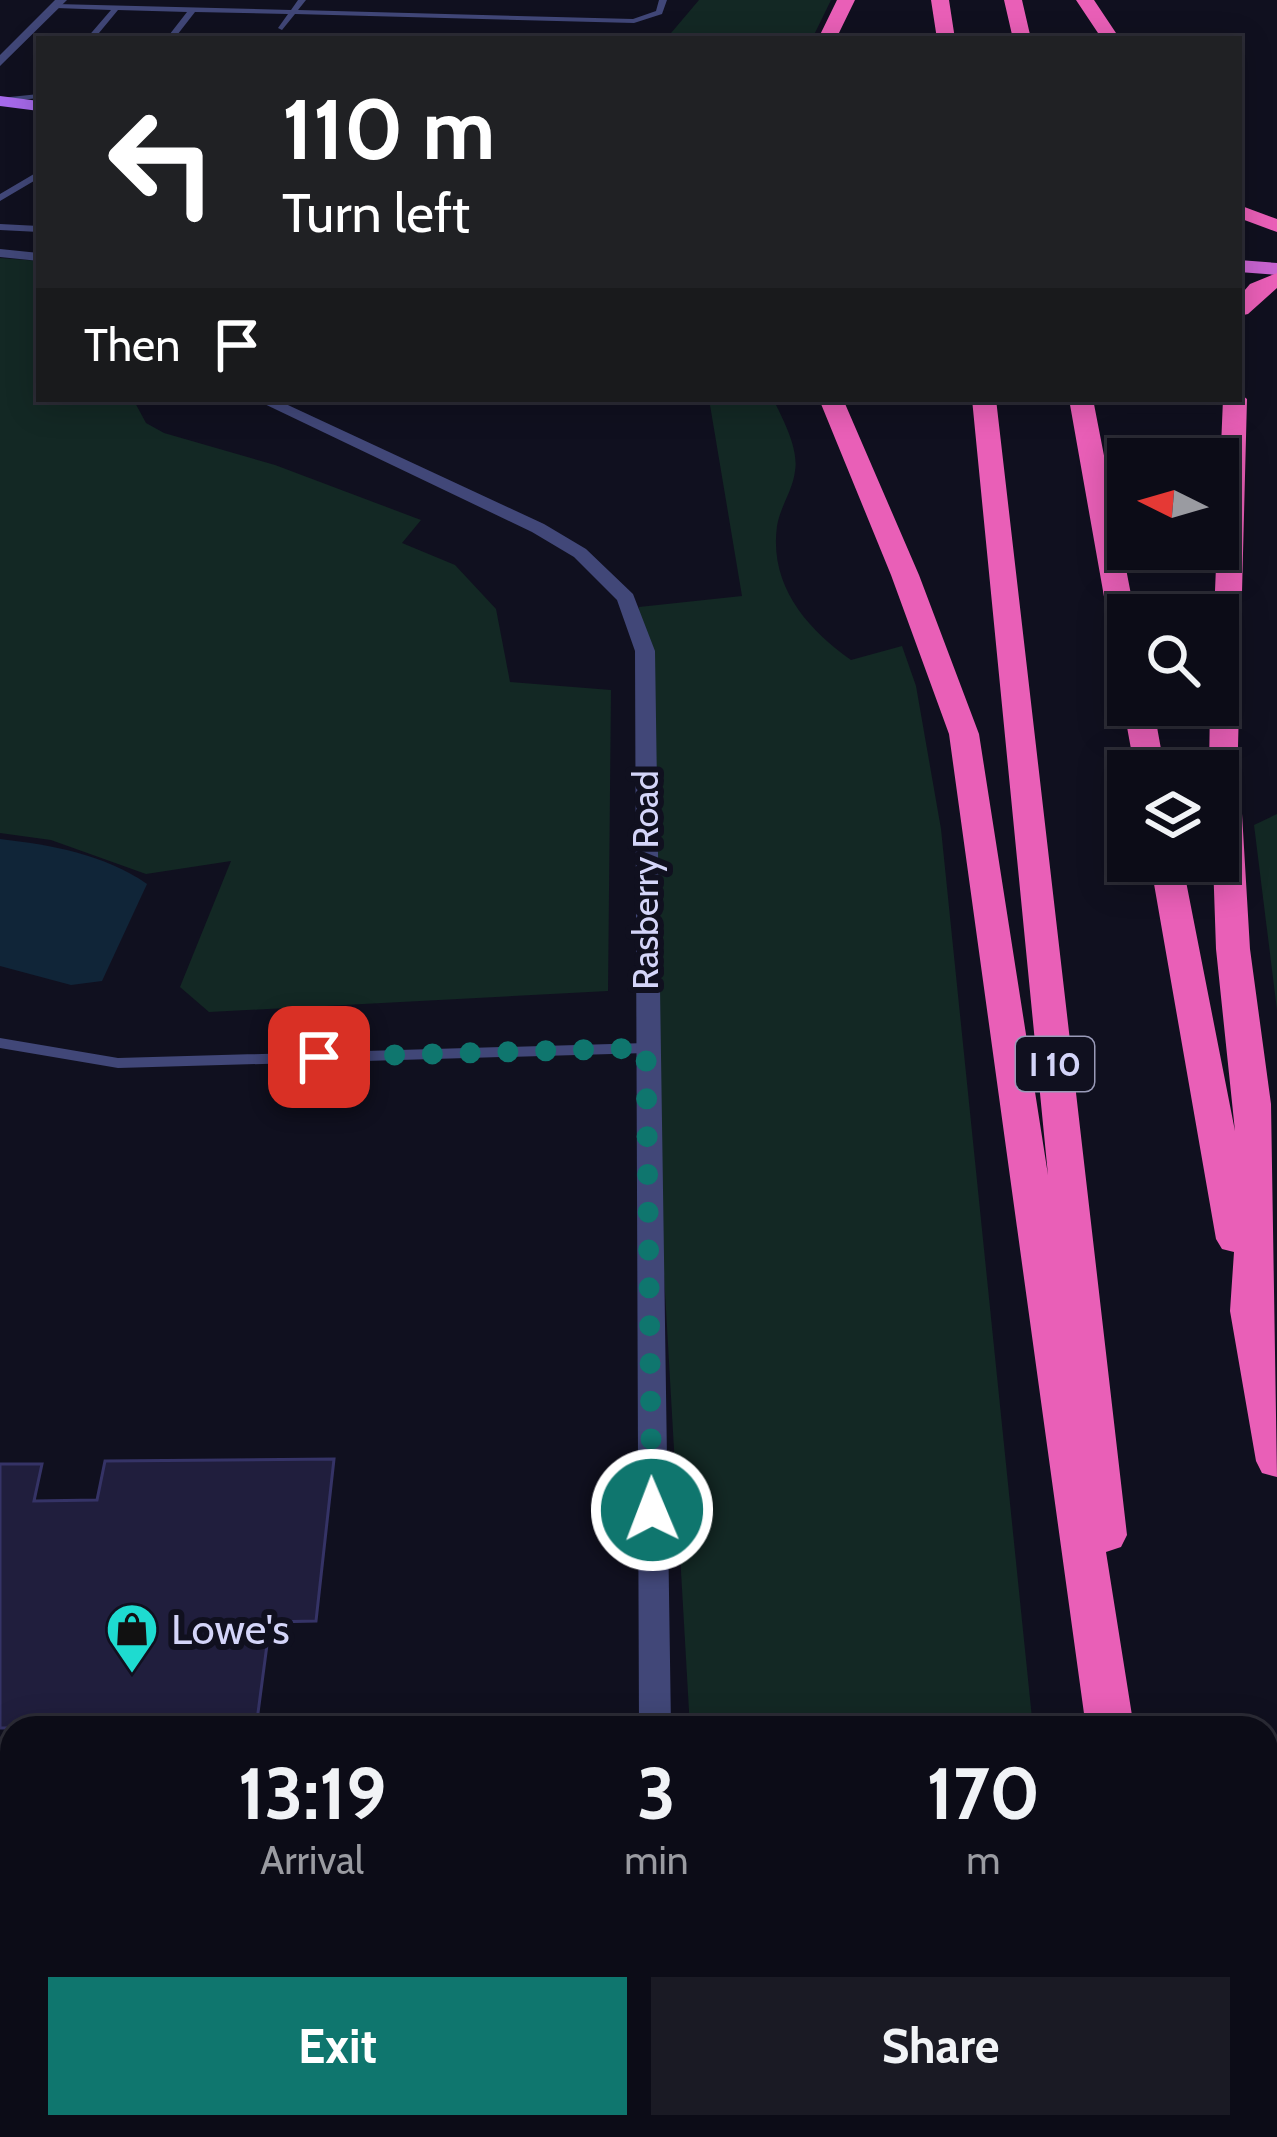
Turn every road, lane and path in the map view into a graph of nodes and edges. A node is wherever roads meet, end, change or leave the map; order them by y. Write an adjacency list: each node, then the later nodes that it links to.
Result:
1 (302, 0): 10 (lane)
2 (663, 0): 10 (lane)
3 (846, 0): 14 (highway)
4 (940, 0): 15 (highway)
5 (1013, 0): 16 (highway)
6 (1085, 0): 17 (highway)
7 (58, 3): 8 (lane); 18 (street)
8 (118, 7): 9 (lane); 12 (lane)
9 (193, 9): 10 (lane); 13 (lane)
10 (295, 12): 11 (lane)
11 (282, 28)
12 (93, 36)
13 (172, 36)
14 (828, 36)
15 (946, 36)
16 (1021, 36)
17 (1110, 36)
18 (0, 62)
19 (36, 96): 20 (lane)
20 (0, 100): 21 (main road)
21 (36, 106)
22 (0, 115): 23 (main road)
23 (36, 120)
24 (36, 176): 25 (lane)
25 (0, 198)
26 (1242, 213): 27 (highway)
27 (1277, 226)
28 (0, 227): 29 (lane)
29 (36, 229)
30 (1242, 245): 31 (highway)
31 (1277, 248)
32 (0, 254): 33 (street)
33 (36, 257)
34 (1242, 266): 35 (highway)
35 (1277, 269)
36 (1277, 280): 37 (highway)
37 (1242, 302)
38 (268, 402): 46 (street, Rasberry Road)
39 (832, 402): 50 (highway)
40 (984, 402): 51 (highway, I 10)
41 (1082, 402): 43 (highway)
42 (1235, 402): 47 (highway)
43 (1117, 594)
44 (1170, 882): 47 (highway)
45 (0, 1043): 46 (lane)
46 (646, 1048): 49 (street, Rasberry Road)
47 (1254, 1334): 48 (highway)
48 (1277, 1461)
49 (655, 1716)
50 (1108, 1716)
51 (1125, 1716)

